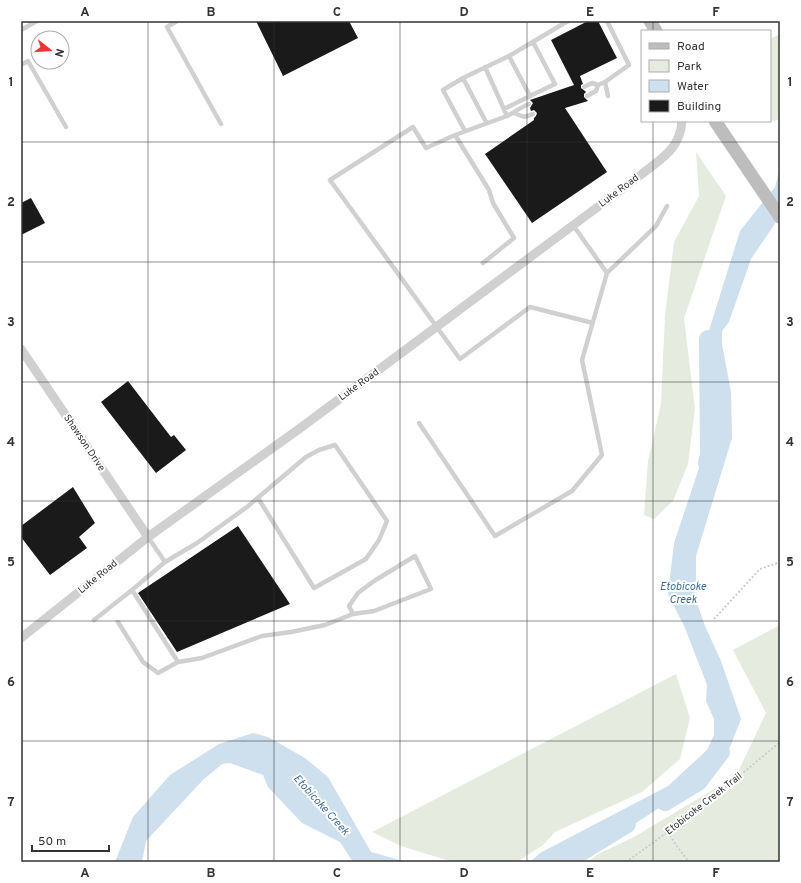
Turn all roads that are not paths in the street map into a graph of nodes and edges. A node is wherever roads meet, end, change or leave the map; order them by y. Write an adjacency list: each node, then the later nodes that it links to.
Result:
1 (37, 21): 6 (lane)
2 (177, 21): 27 (lane)
3 (568, 21): 8 (lane)
4 (607, 21): 13 (lane)
5 (650, 21): 7 (street)
6 (21, 30)
7 (655, 30)
8 (533, 42): 9 (lane); 16 (lane)
9 (509, 56): 11 (lane); 16 (lane)
10 (21, 65): 28 (lane)
11 (485, 67): 12 (lane); 20 (lane)
12 (463, 78): 24 (lane); 29 (lane)
13 (605, 82): 14 (lane); 18 (lane)
14 (598, 85): 15 (lane); 17 (lane)
15 (584, 87)
16 (530, 96): 20 (lane)
17 (587, 96)
18 (608, 96)
19 (529, 104): 21 (lane)
20 (504, 109): 23 (lane)
21 (514, 113): 22 (lane); 23 (lane)
22 (533, 114)
23 (507, 116): 24 (lane)
24 (486, 122): 29 (lane)
25 (682, 122): 33 (street, Luke Road)
26 (716, 122): 32 (street)
27 (221, 124)
28 (66, 128)
29 (465, 131): 30 (lane)
30 (454, 135): 34 (lane); 37 (lane)
31 (667, 206): 35 (lane)
32 (780, 217)
33 (573, 226): 35 (lane); 37 (street, Luke Road)
34 (483, 263)
35 (606, 273): 36 (lane)
36 (593, 323): 37 (lane); 39 (lane)
37 (437, 327): 41 (street, Luke Road)
38 (21, 349): 41 (street, Shawson Drive)
39 (419, 422)
40 (258, 498): 40 (lane); 42 (lane)
41 (148, 537): 42 (lane); 47 (street, Luke Road)
42 (165, 562): 43 (lane)
43 (132, 590): 45 (lane); 48 (lane)
44 (353, 614): 44 (lane); 48 (lane)
45 (94, 620)
46 (118, 622): 48 (lane)
47 (21, 638)
48 (178, 662)

